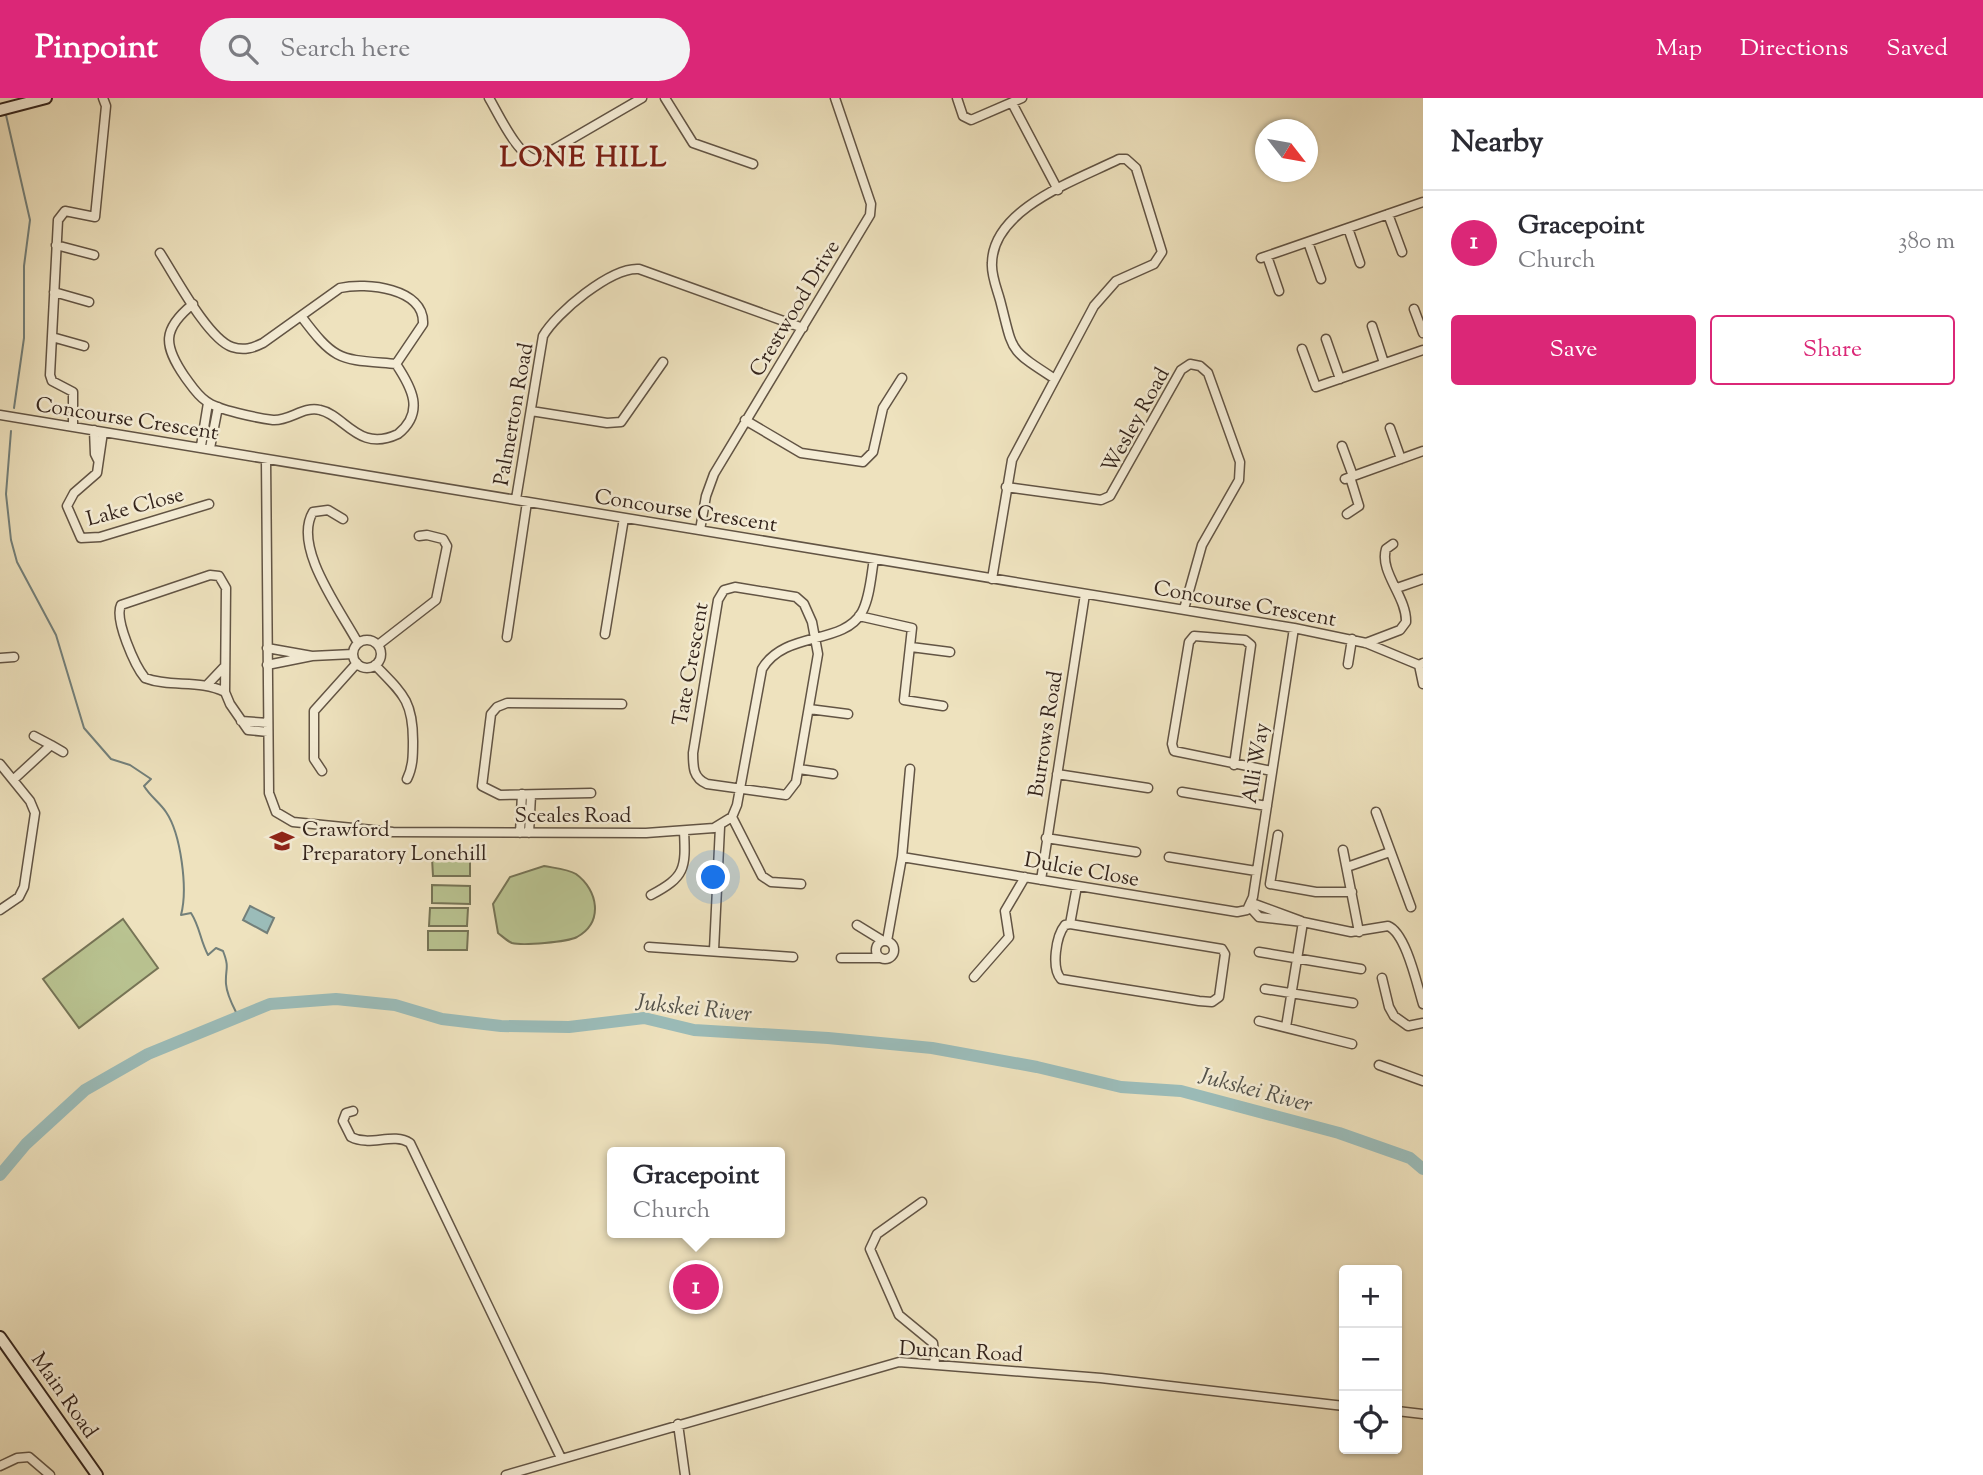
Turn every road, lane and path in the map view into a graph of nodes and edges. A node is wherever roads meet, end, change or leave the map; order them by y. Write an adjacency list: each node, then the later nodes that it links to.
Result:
1 (27, 98): 11 (main road)
2 (46, 98): 11 (main road)
3 (103, 98): 18 (street)
4 (489, 98): 5 (street)
5 (642, 98)
6 (665, 98): 12 (street)
7 (835, 98): 31 (street, Crestwood Drive)
8 (957, 98): 10 (street)
9 (1022, 98): 10 (street)
10 (1012, 103): 13 (street)
11 (0, 107)
12 (753, 164)
13 (1058, 190): 42 (street); 42 (street)
14 (1423, 201): 15 (street)
15 (1388, 214): 16 (street); 19 (street)
16 (1348, 228): 17 (street); 22 (street)
17 (1308, 242): 23 (street); 24 (street)
18 (56, 245): 21 (street); 25 (street)
19 (1402, 252)
20 (160, 253): 27 (street)
21 (94, 255)
22 (1360, 263)
23 (1321, 279)
24 (1279, 290)
25 (54, 292): 26 (street); 33 (street)
26 (89, 302)
27 (194, 304): 29 (street); 44 (street)
28 (1414, 309): 32 (street)
29 (301, 316): 40 (street); 40 (street)
30 (1372, 326): 39 (street)
31 (803, 328): 46 (street, Palmerton Road); 48 (street, Crestwood Drive)
32 (1423, 334)
33 (52, 337): 35 (street); 49 (street)
34 (1326, 339): 43 (street)
35 (84, 346)
36 (1301, 349): 43 (street)
37 (1423, 350): 39 (street)
38 (663, 362): 46 (street)
39 (1384, 363): 43 (street)
40 (396, 364): 45 (street)
41 (902, 378): 48 (street)
42 (1055, 379): 59 (street)
43 (1340, 379)
44 (208, 403): 45 (street); 53 (street)
45 (218, 407): 53 (street)
46 (531, 411): 60 (street, Palmerton Road)
47 (0, 415): 49 (street, Concourse Crescent)
48 (745, 420): 66 (street, Crestwood Drive)
49 (73, 427): 51 (street, Concourse Crescent)
50 (1390, 428): 56 (street)
51 (99, 431): 53 (street, Concourse Crescent); 62 (street, Lake Close)
52 (1342, 446): 58 (street)
53 (205, 447): 55 (street, Concourse Crescent)
54 (1421, 452): 56 (street); 57 (street)
55 (266, 459): 60 (street, Concourse Crescent); 85 (street, Sceales Road)
56 (1401, 459): 58 (street)
57 (1423, 463)
58 (1349, 478): 63 (street)
59 (1006, 487): 70 (street); 74 (street, Wesley Road)
60 (516, 499): 61 (street, Concourse Crescent)
61 (527, 502): 64 (street, Concourse Crescent); 78 (street)
62 (209, 504)
63 (1347, 514)
64 (624, 518): 66 (street, Concourse Crescent); 77 (street)
65 (343, 519): 81 (street)
66 (700, 530): 69 (street, Concourse Crescent)
67 (419, 536): 83 (street)
68 (1393, 544): 72 (street)
69 (874, 559): 70 (street, Concourse Crescent); 75 (street)
70 (992, 579): 73 (street, Concourse Crescent)
71 (1423, 579): 72 (street)
72 (1397, 588): 82 (street)
73 (1085, 594): 74 (street, Concourse Crescent); 114 (street, Burrows Road)
74 (1184, 609): 76 (street, Concourse Crescent)
75 (859, 616): 79 (street); 84 (street)
76 (1294, 628): 80 (street, Concourse Crescent); 112 (street, Alli Way)
77 (606, 634)
78 (507, 637)
79 (814, 637): 101 (street); 118 (street); 118 (street, Tate Crescent)
80 (1352, 639): 82 (street, Concourse Crescent); 91 (street)
81 (358, 643): 83 (street); 90 (street)
82 (1366, 643): 92 (street, Concourse Crescent)
83 (378, 645): 94 (street)
84 (911, 647): 86 (street); 100 (street)
85 (267, 648): 87 (street); 93 (street, Sceales Road)
86 (950, 652)
87 (312, 656): 90 (street); 93 (street)
88 (14, 657): 89 (street)
89 (0, 658)
90 (355, 659): 94 (street); 111 (street)
91 (1348, 664)
92 (1421, 664): 97 (street)
93 (267, 665): 103 (street, Sceales Road)
94 (375, 665): 115 (street)
95 (225, 666): 96 (street); 96 (street); 98 (street)
96 (208, 684): 98 (street)
97 (1423, 684)
98 (225, 692): 103 (street)
99 (622, 704): 121 (street)
100 (943, 706)
101 (809, 709): 102 (street); 109 (street)
102 (848, 714)
103 (268, 727): 127 (street, Sceales Road)
104 (34, 736): 105 (street)
105 (51, 745): 106 (street); 116 (street)
106 (63, 752)
107 (0, 764): 116 (street)
108 (1234, 765): 108 (street); 112 (street)
109 (799, 769): 113 (street); 118 (street)
110 (910, 769): 133 (street)
111 (321, 771)
112 (1272, 771): 122 (street, Alli Way)
113 (833, 774)
114 (1057, 774): 117 (street); 129 (street, Burrows Road)
115 (407, 779)
116 (13, 780): 145 (street)
117 (1148, 788)
118 (738, 789): 124 (street)
119 (1182, 792): 122 (street)
120 (591, 793): 121 (street)
121 (527, 794): 127 (street)
122 (1267, 806): 136 (street, Alli Way)
123 (1376, 812): 132 (street)
124 (732, 817): 125 (street); 139 (street)
125 (720, 827): 126 (street, Sceales Road); 152 (street)
126 (684, 831): 127 (street, Sceales Road); 142 (street)
127 (525, 833)
128 (1278, 835): 141 (street)
129 (1046, 838): 131 (street); 138 (street, Burrows Road)
130 (1343, 849): 135 (street)
131 (1136, 852)
132 (1390, 852): 135 (street); 144 (street)
133 (902, 857): 137 (street, Dulcie Close); 150 (street)
134 (1169, 857): 136 (street)
135 (1347, 867): 141 (street)
136 (1256, 871): 143 (street, Alli Way)
137 (1025, 877): 138 (street, Dulcie Close); 159 (street)
138 (1041, 880): 140 (street, Dulcie Close)
139 (801, 884)
140 (1077, 886): 143 (street, Dulcie Close); 147 (street)
141 (1352, 892): 149 (street)
142 (651, 895)
143 (1251, 905): 146 (street)
144 (1411, 907)
145 (0, 910)
146 (1303, 922): 149 (street); 157 (street)
147 (1070, 924): 147 (street)
148 (856, 925): 150 (street)
149 (1359, 932): 161 (street)
150 (885, 941): 156 (street); 156 (street)
151 (649, 947): 152 (street)
152 (714, 950): 154 (street)
153 (1259, 952): 157 (street)
154 (793, 957)
155 (841, 958): 156 (street)
156 (880, 958)
157 (1296, 959): 158 (street); 163 (street)
158 (1361, 969)
159 (974, 976)
160 (1382, 978): 167 (street)
161 (1419, 979): 165 (street)
162 (1265, 989): 163 (street)
163 (1291, 993): 164 (street); 168 (street)
164 (1353, 1003)
165 (1423, 1004)
166 (1259, 1021): 168 (street)
167 (1423, 1023)
168 (1286, 1027): 169 (street)
169 (1352, 1044)
170 (1379, 1065): 171 (street)
171 (1423, 1080)
172 (352, 1111): 180 (street)
173 (922, 1202): 175 (street)
174 (0, 1337): 183 (main road, Main Road)
175 (935, 1364): 176 (street, Duncan Road); 179 (street, Duncan Road)
176 (1339, 1405)
177 (1402, 1412): 178 (street)
178 (1423, 1414)
179 (678, 1424): 180 (street, Duncan Road); 185 (street)
180 (561, 1458): 184 (street, Duncan Road)
181 (0, 1466): 182 (street)
182 (50, 1475)
183 (97, 1475)
184 (506, 1475)
185 (685, 1475)

